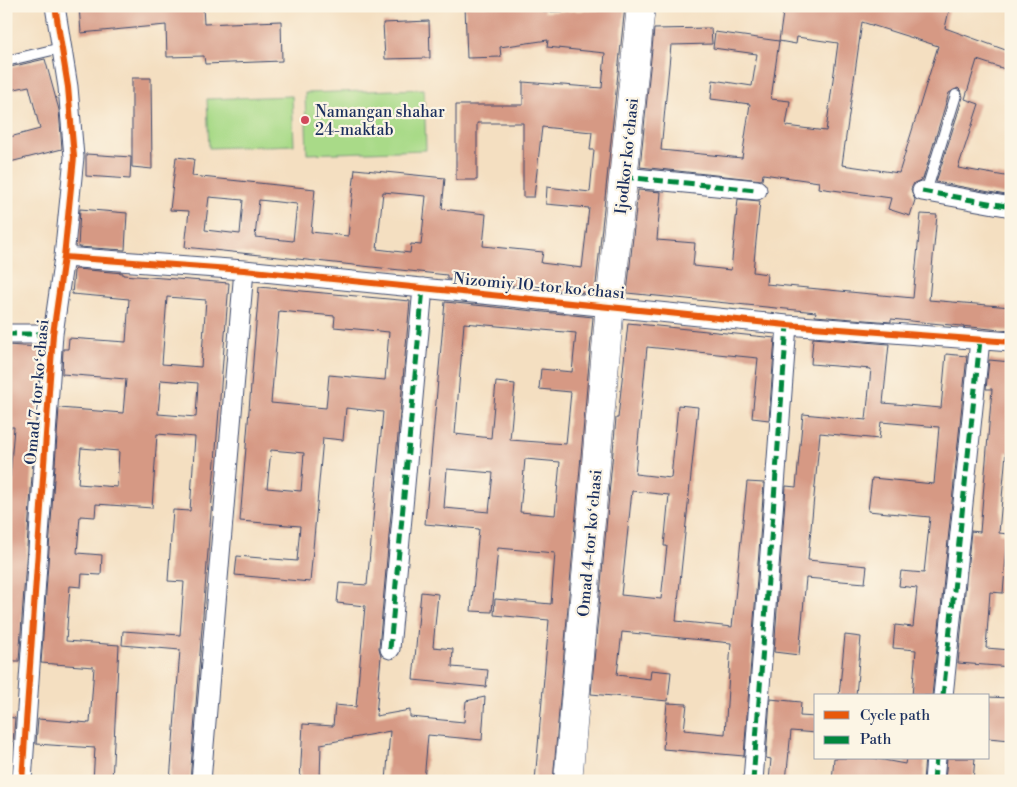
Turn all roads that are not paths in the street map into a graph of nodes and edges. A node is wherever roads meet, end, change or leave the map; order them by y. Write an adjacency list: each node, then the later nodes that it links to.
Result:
1 (55, 6): 3 (street, Omad 7-tor koʻchasi)
2 (641, 6): 6 (street, Ijodkor koʻchasi)
3 (61, 48): 4 (lane); 10 (street, Omad 7-tor koʻchasi)
4 (6, 61)
5 (956, 95): 8 (lane)
6 (624, 177): 7 (street); 13 (street, Ijodkor koʻchasi)
7 (757, 190)
8 (924, 192): 9 (street)
9 (1011, 207)
10 (64, 257): 11 (street, Nizomiy 10-tor koʻchasi); 16 (street, Omad 7-tor koʻchasi)
11 (244, 270): 12 (street, Nizomiy 10-tor koʻchasi); 23 (street)
12 (423, 288): 13 (street, Nizomiy 10-tor koʻchasi); 19 (street)
13 (610, 306): 14 (street, Nizomiy 10-tor koʻchasi); 24 (street, Omad 4-tor koʻchasi)
14 (787, 325): 17 (street, Nizomiy 10-tor koʻchasi); 25 (street)
15 (6, 334): 16 (street)
16 (53, 334): 22 (street, Omad 7-tor koʻchasi)
17 (980, 340): 18 (street, Nizomiy 10-tor koʻchasi); 20 (street)
18 (1011, 342)
19 (390, 649)
20 (943, 694)
21 (936, 760): 26 (street)
22 (22, 781)
23 (201, 781)
24 (568, 781)
25 (753, 781)
26 (934, 781)

